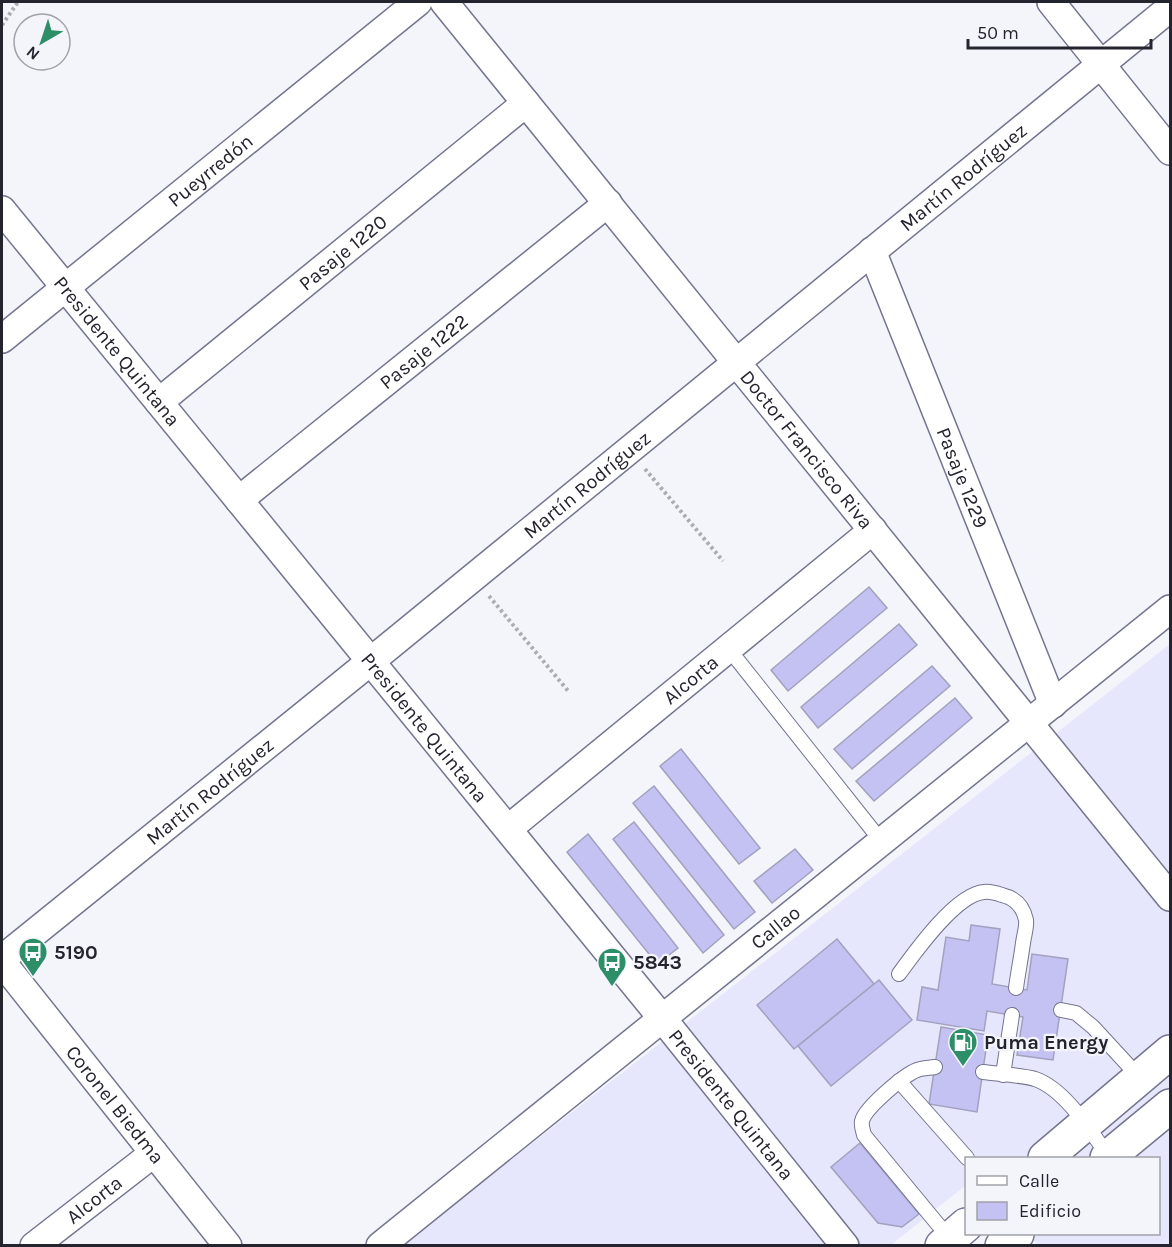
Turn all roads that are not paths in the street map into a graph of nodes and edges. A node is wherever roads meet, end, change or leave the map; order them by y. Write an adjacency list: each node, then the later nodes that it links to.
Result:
1 (418, 2): 11 (street, Pueyrredón)
2 (444, 2): 6 (street, Doctor Francisco Riva)
3 (1051, 2): 5 (street)
4 (1170, 8): 5 (street, Martín Rodríguez)
5 (1101, 64): 7 (street); 10 (street, Martín Rodríguez)
6 (526, 103): 8 (street, Doctor Francisco Riva); 14 (street, Pasaje 1220)
7 (1170, 150)
8 (608, 203): 13 (street, Doctor Francisco Riva); 15 (street, Pasaje 1222)
9 (2, 210): 11 (street, Presidente Quintana)
10 (873, 251): 13 (street, Martín Rodríguez); 20 (street, Pasaje 1229)
11 (65, 287): 12 (street, Pueyrredón); 14 (street, Presidente Quintana)
12 (2, 339)
13 (737, 362): 16 (street, Doctor Francisco Riva); 19 (street, Martín Rodríguez)
14 (159, 402): 15 (street, Presidente Quintana)
15 (239, 500): 19 (street, Presidente Quintana)
16 (873, 530): 18 (street, Alcorta); 21 (street, Doctor Francisco Riva)
17 (1170, 609): 20 (street, Callao)
18 (728, 648): 22 (street, Alcorta); 23 (lane)
19 (371, 661): 22 (street, Presidente Quintana); 25 (street, Martín Rodríguez)
20 (1053, 704): 21 (street, Callao)
21 (1030, 723): 23 (street, Callao); 24 (street, Doctor Francisco Riva)
22 (508, 829): 30 (street, Presidente Quintana)
23 (882, 842): 30 (street, Callao)
24 (1170, 897)
25 (2, 960): 39 (street, Coronel Biedma)
26 (900, 974): 27 (lane)
27 (1016, 988)
28 (1061, 1010): 35 (lane)
29 (1012, 1015): 34 (lane)
30 (662, 1018): 48 (street, Callao); 49 (street, Presidente Quintana)
31 (1170, 1052): 35 (main road)
32 (935, 1067): 36 (lane)
33 (983, 1072): 34 (lane)
34 (1003, 1075): 38 (lane)
35 (1140, 1078): 38 (main road)
36 (900, 1081): 40 (lane); 45 (lane)
37 (1170, 1106): 43 (main road)
38 (1086, 1124): 41 (main road); 42 (lane)
39 (153, 1153): 46 (street, Alcorta); 47 (street, Coronel Biedma)
40 (966, 1157)
41 (1046, 1157)
42 (1107, 1157)
43 (1109, 1157)
44 (1014, 1235): 50 (main road)
45 (953, 1237)
46 (34, 1245)
47 (228, 1245)
48 (380, 1245)
49 (845, 1245)
50 (1002, 1245)

